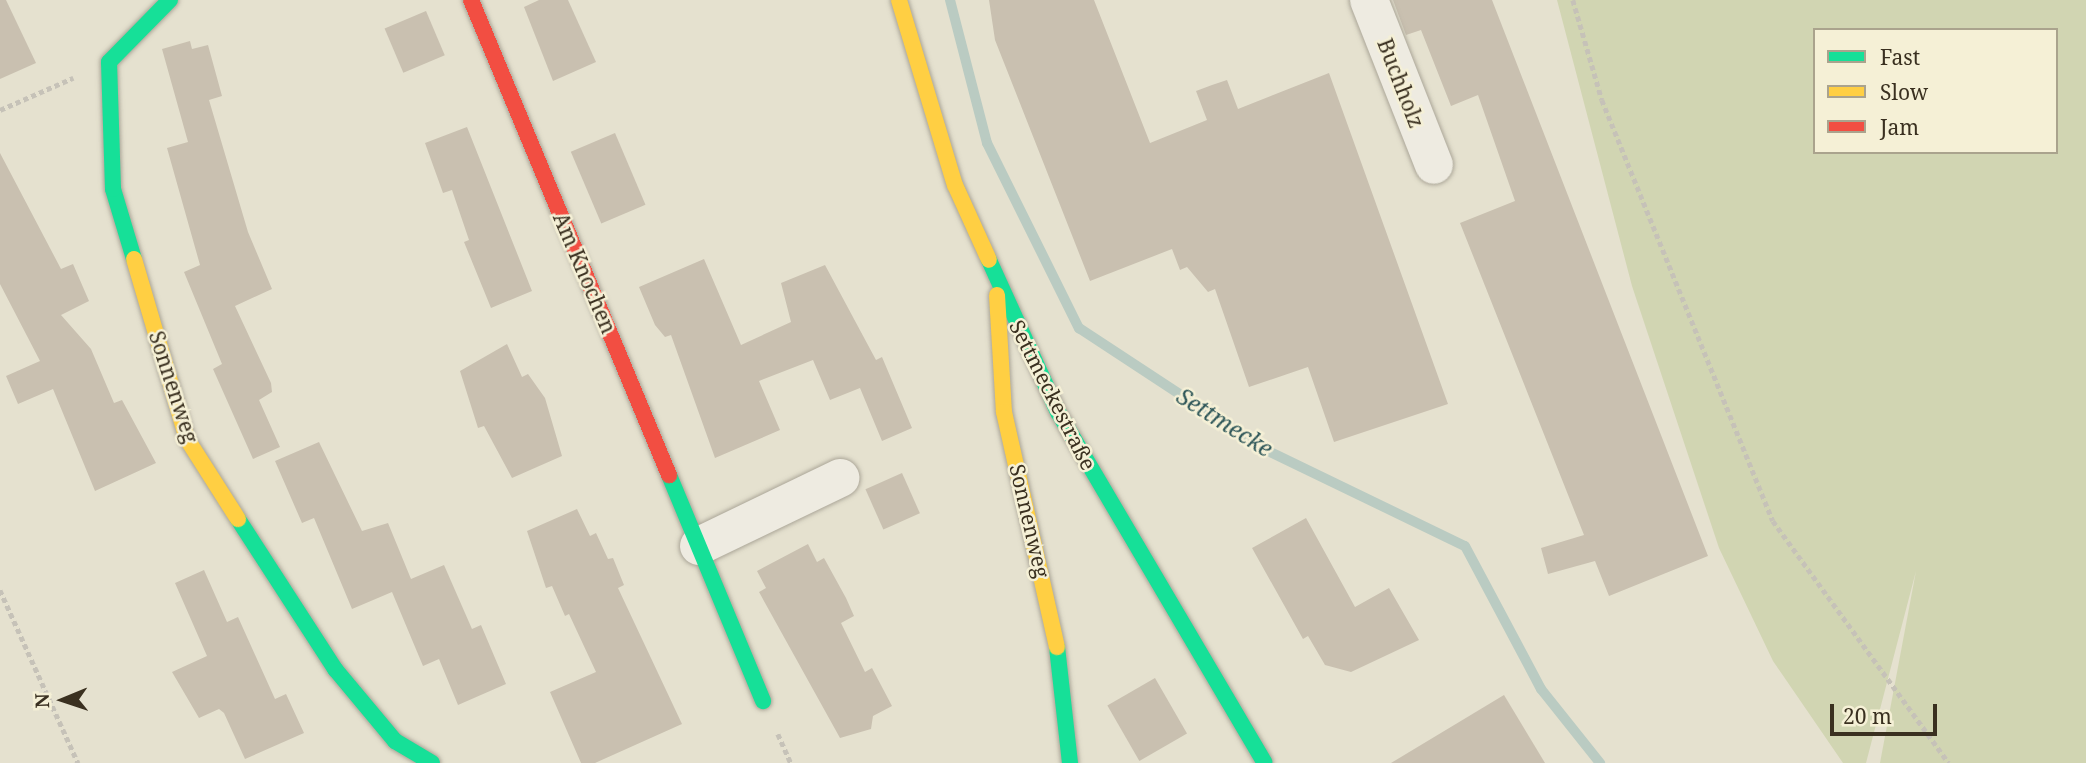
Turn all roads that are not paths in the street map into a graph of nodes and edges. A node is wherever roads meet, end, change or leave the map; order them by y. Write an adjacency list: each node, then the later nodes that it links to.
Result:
1 (170, 0): 10 (street, Sonnenweg)
2 (471, 0): 8 (street, Am Knochen)
3 (899, 0): 6 (street, Settmeckestraße)
4 (1369, 0): 5 (street, Buchholz)
5 (1434, 165)
6 (996, 279): 11 (street, Sonnenweg); 12 (street, Settmeckestraße)
7 (840, 478): 8 (street)
8 (699, 546): 9 (street, Am Knochen)
9 (763, 701)
10 (432, 763)
11 (1070, 763)
12 (1265, 763)

